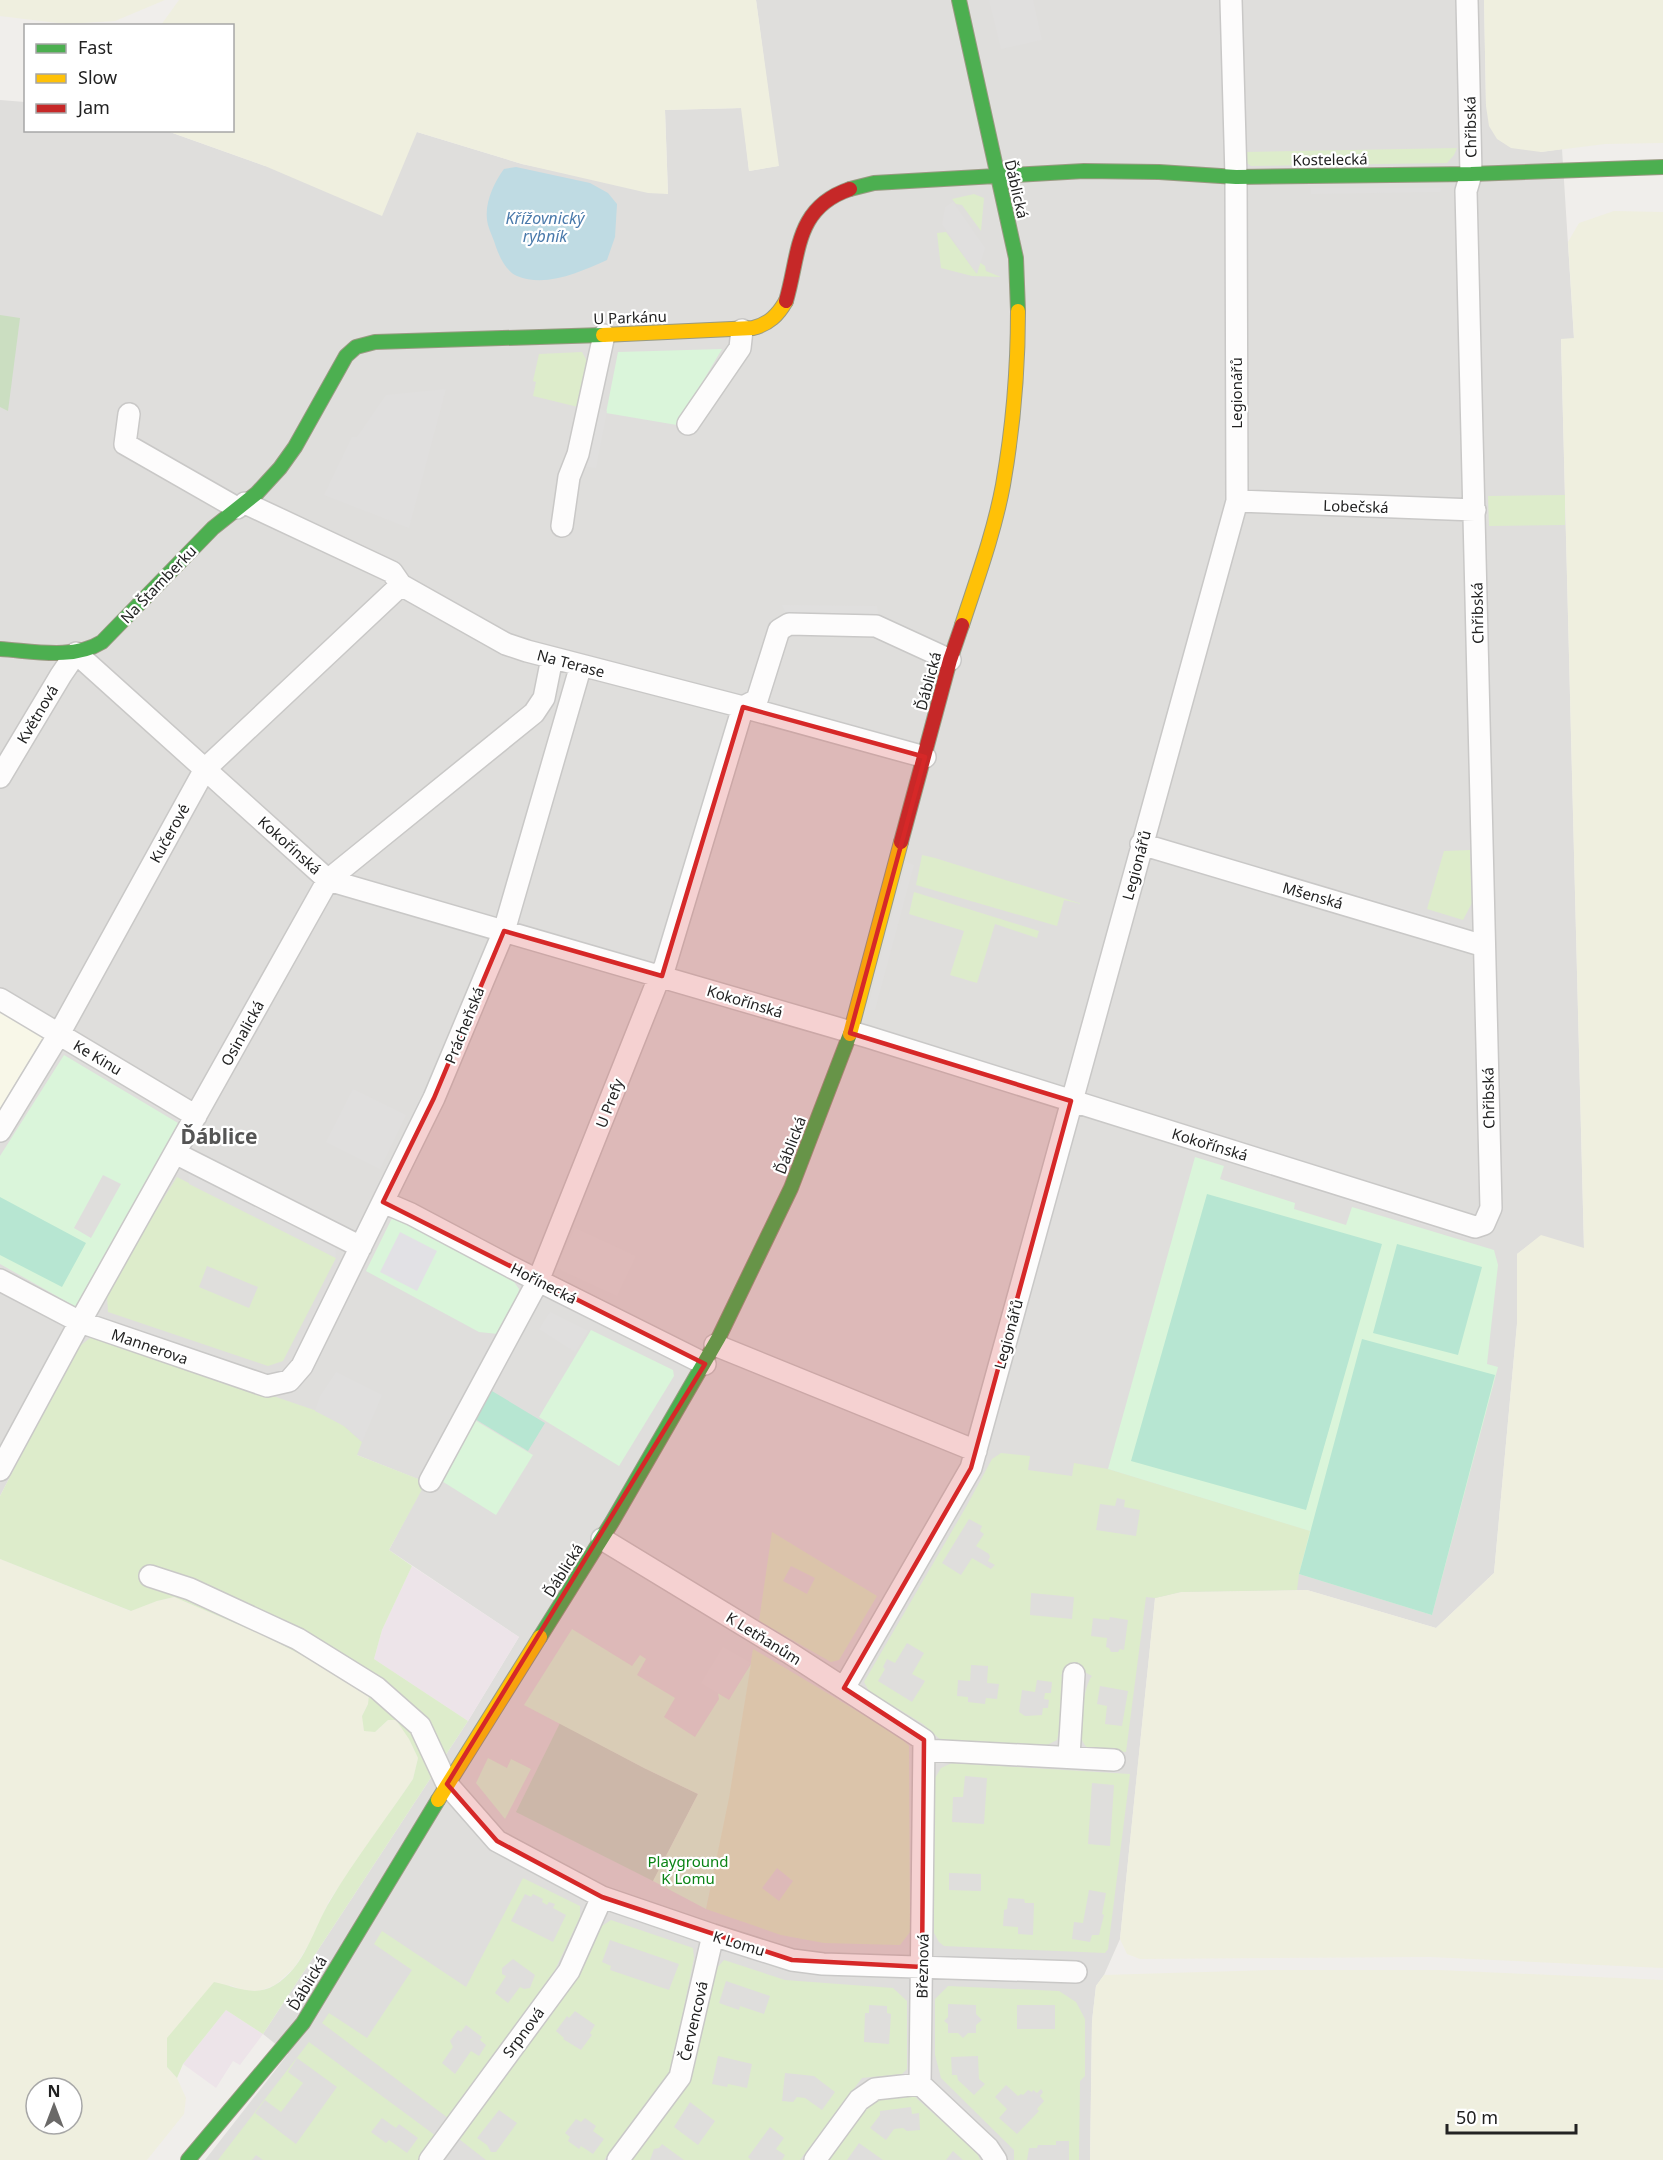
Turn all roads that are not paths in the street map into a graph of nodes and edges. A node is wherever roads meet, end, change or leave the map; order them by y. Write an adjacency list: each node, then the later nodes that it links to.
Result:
1 (959, 0): 6 (main road, Ďáblická)
2 (1232, 0): 7 (street, Legionářů)
3 (1467, 0): 5 (street, Chřibská)
4 (1663, 168): 5 (main road, Kostelecká)
5 (1471, 174): 7 (main road, Kostelecká); 14 (street, Chřibská)
6 (997, 175): 7 (main road, Kostelecká); 8 (main road, U Parkánu); 20 (main road, Ďáblická)
7 (1236, 177): 13 (street, Legionářů)
8 (742, 330): 9 (main road, U Parkánu); 11 (street)
9 (604, 335): 12 (main road, U Parkánu); 15 (street)
10 (129, 414): 12 (street)
11 (688, 424)
12 (246, 501): 16 (street, Na Terase); 18 (main road, Na Štamberku)
13 (1237, 501): 14 (street, Lobečská); 26 (street, Legionářů)
14 (1475, 510): 29 (street, Chřibská)
15 (562, 526)
16 (401, 585): 19 (street, Na Terase); 24 (street, Kučerové)
17 (0, 650): 18 (main road)
18 (76, 653): 24 (street, Kokořínská); 25 (street, Květnová)
19 (552, 658): 21 (street, Na Terase); 27 (street, Osinalická)
20 (950, 660): 22 (street); 23 (main road, Ďáblická)
21 (580, 665): 22 (street, Na Terase); 28 (street, Prácheňská)
22 (743, 707): 23 (street, Na Terase); 30 (street, U Prefy)
23 (925, 757): 32 (main road, Ďáblická)
24 (205, 769): 27 (street, Kokořínská); 33 (street, Kučerové)
25 (0, 777)
26 (1141, 844): 29 (street, Mšenská); 34 (street, Legionářů)
27 (328, 880): 28 (street, Kokořínská); 35 (street, Osinalická)
28 (504, 931): 30 (street, Kokořínská); 38 (street, Prácheňská)
29 (1484, 946): 39 (street, Chřibská)
30 (660, 975): 32 (street, Kokořínská); 42 (street, U Prefy)
31 (0, 999): 33 (street, Ke Kinu)
32 (850, 1033): 34 (street, Kokořínská); 44 (main road, Ďáblická)
33 (59, 1034): 35 (street, Ke Kinu); 36 (street, Kučerové)
34 (1071, 1101): 39 (street, Kokořínská); 47 (street, Legionářů)
35 (196, 1116): 37 (street, Osinalická)
36 (0, 1131)
37 (175, 1153): 40 (street); 43 (street, Osinalická)
38 (383, 1202): 40 (street, Prácheňská); 42 (street, Hořínecká)
39 (1484, 1224)
40 (361, 1247): 46 (street, Prácheňská)
41 (0, 1280): 43 (street, Mannerova)
42 (538, 1281): 45 (street, Hořínecká); 49 (street, U Prefy)
43 (80, 1322): 46 (street, Mannerova); 48 (street, Osinalická)
44 (714, 1346): 45 (main road, Ďáblická); 47 (street)
45 (705, 1364): 50 (main road, Ďáblická)
46 (302, 1366)
47 (976, 1451): 53 (street, Legionářů)
48 (0, 1470)
49 (430, 1481)
50 (602, 1539): 53 (street, K Letňanům); 57 (main road, Ďáblická)
51 (150, 1575): 57 (street, K Lomu)
52 (1074, 1674): 55 (street)
53 (844, 1688): 54 (street, K Letňanům)
54 (924, 1745): 55 (street); 60 (street, Březnová)
55 (1069, 1756): 56 (street)
56 (1114, 1760)
57 (447, 1784): 58 (street, K Lomu); 63 (main road, Ďáblická)
58 (602, 1897): 59 (street, K Lomu); 64 (street, Srpnová)
59 (713, 1935): 60 (street, K Lomu); 65 (street, Červencová)
60 (922, 1967): 61 (street, K Lomu); 62 (street, Březnová)
61 (1076, 1972)
62 (920, 2084): 66 (street); 67 (street)
63 (188, 2160)
64 (430, 2160)
65 (618, 2160)
66 (815, 2160)
67 (996, 2160)

